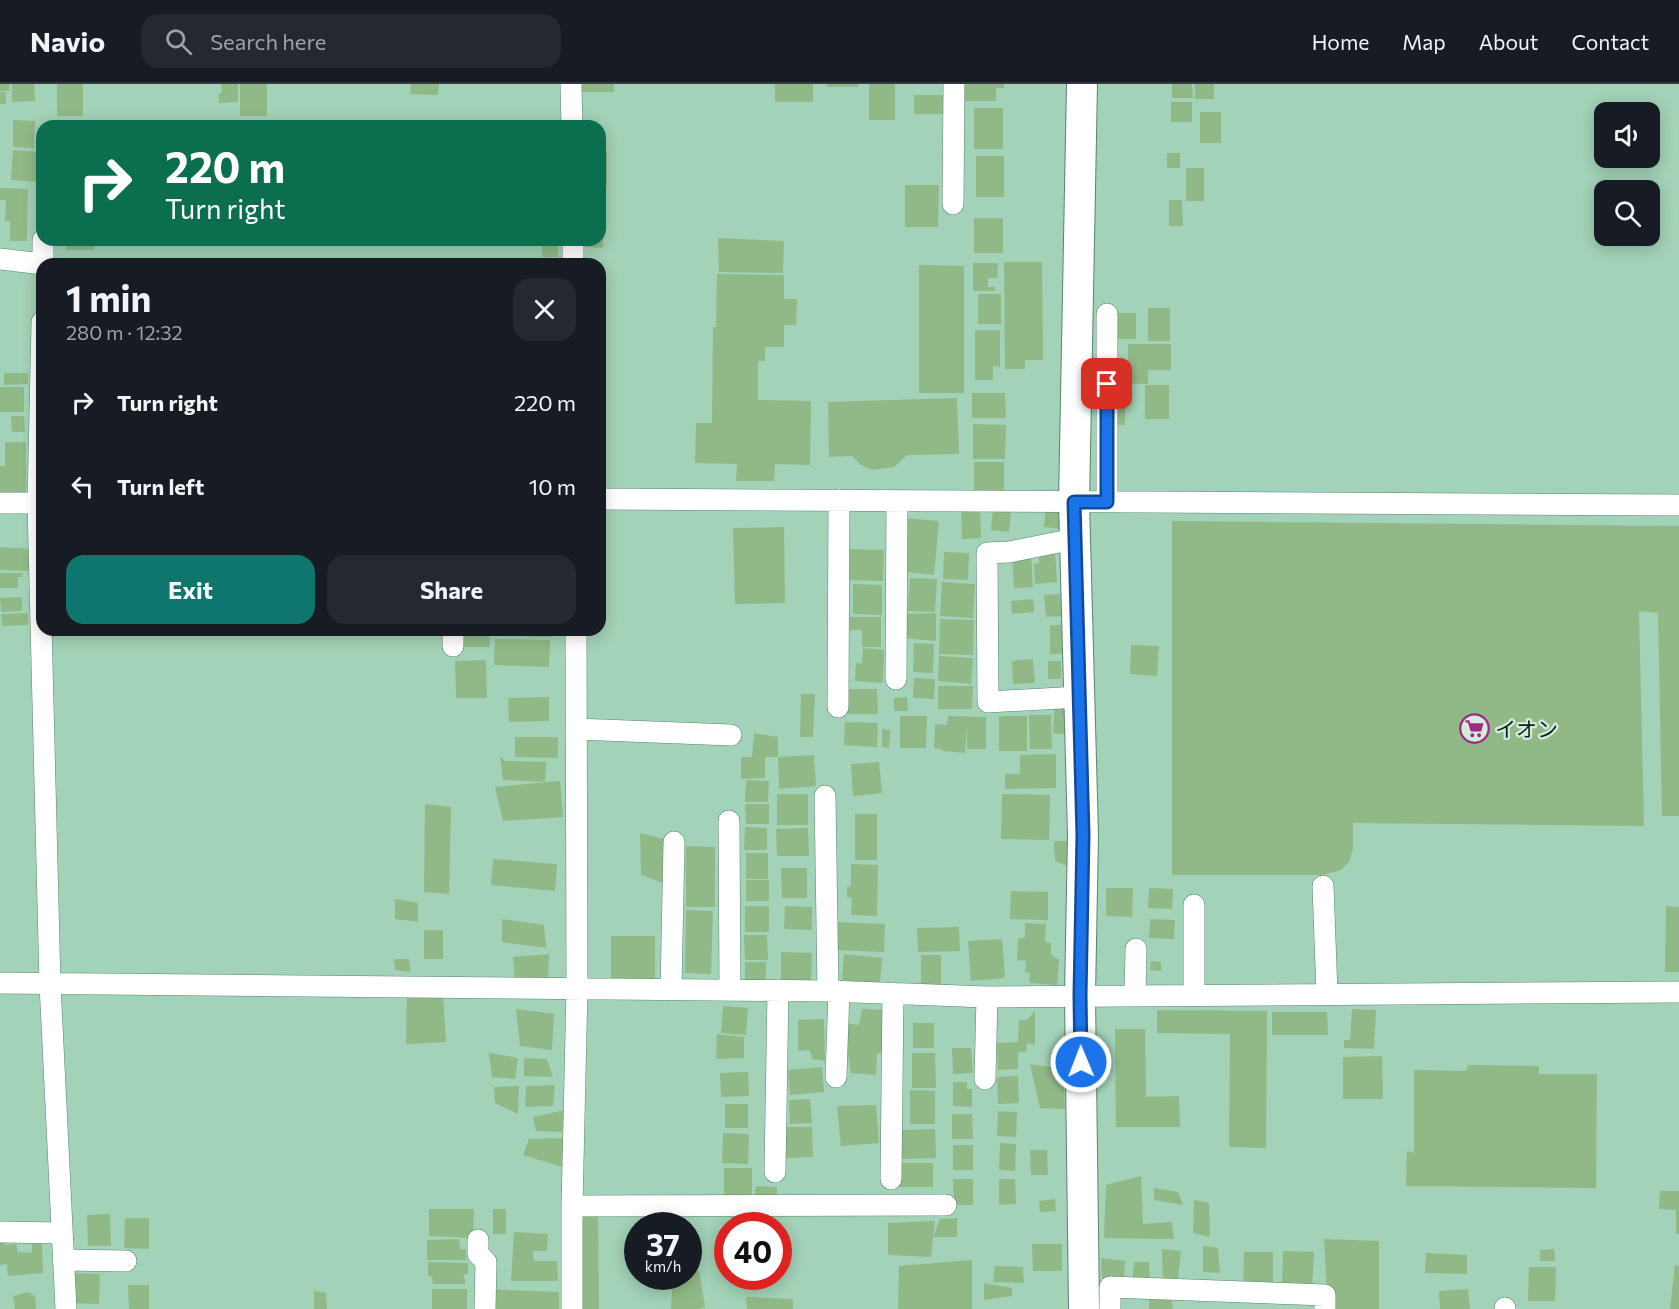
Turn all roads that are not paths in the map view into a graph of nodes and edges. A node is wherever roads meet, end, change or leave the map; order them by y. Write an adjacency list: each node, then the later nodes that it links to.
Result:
1 (571, 84): 4 (street)
2 (954, 84): 5 (street)
3 (1082, 84): 12 (street)
4 (572, 120)
5 (953, 204)
6 (0, 258): 7 (street)
7 (36, 263)
8 (1107, 314): 13 (street)
9 (606, 499): 10 (street)
10 (839, 500): 11 (street); 22 (street)
11 (897, 501): 12 (street); 20 (street)
12 (1074, 502): 13 (street); 17 (street)
13 (1107, 502): 16 (street)
14 (0, 503): 15 (street)
15 (36, 503)
16 (1679, 505)
17 (1074, 540): 21 (street); 21 (street)
18 (43, 636): 32 (street)
19 (576, 636): 23 (street)
20 (896, 679)
21 (1079, 697): 43 (street)
22 (838, 706)
23 (576, 729): 24 (street); 33 (street)
24 (731, 735)
25 (825, 796): 37 (street)
26 (729, 821): 35 (street)
27 (674, 842): 34 (street)
28 (1323, 886): 40 (street)
29 (1194, 905): 42 (street)
30 (1136, 949): 41 (street)
31 (0, 983): 32 (street)
32 (50, 984): 33 (street); 52 (street)
33 (577, 989): 34 (street); 50 (street)
34 (671, 990): 35 (street)
35 (730, 990): 36 (street)
36 (778, 990): 37 (street); 47 (street)
37 (833, 991): 39 (street); 45 (street)
38 (1679, 992): 40 (street)
39 (893, 993): 44 (street); 48 (street)
40 (1327, 993): 42 (street)
41 (1135, 994): 42 (street); 43 (street)
42 (1194, 994)
43 (1080, 995): 44 (street); 59 (street)
44 (987, 997): 46 (street)
45 (836, 1077)
46 (985, 1079)
47 (776, 1172)
48 (891, 1179)
49 (946, 1205): 50 (street)
50 (572, 1206): 58 (street)
51 (0, 1232): 52 (street)
52 (62, 1233): 54 (street)
53 (478, 1240): 57 (street)
54 (63, 1260): 55 (street); 56 (street)
55 (126, 1262)
56 (66, 1309)
57 (484, 1309)
58 (572, 1309)
59 (1084, 1309)
60 (1110, 1309): 61 (street)
61 (1325, 1309)

